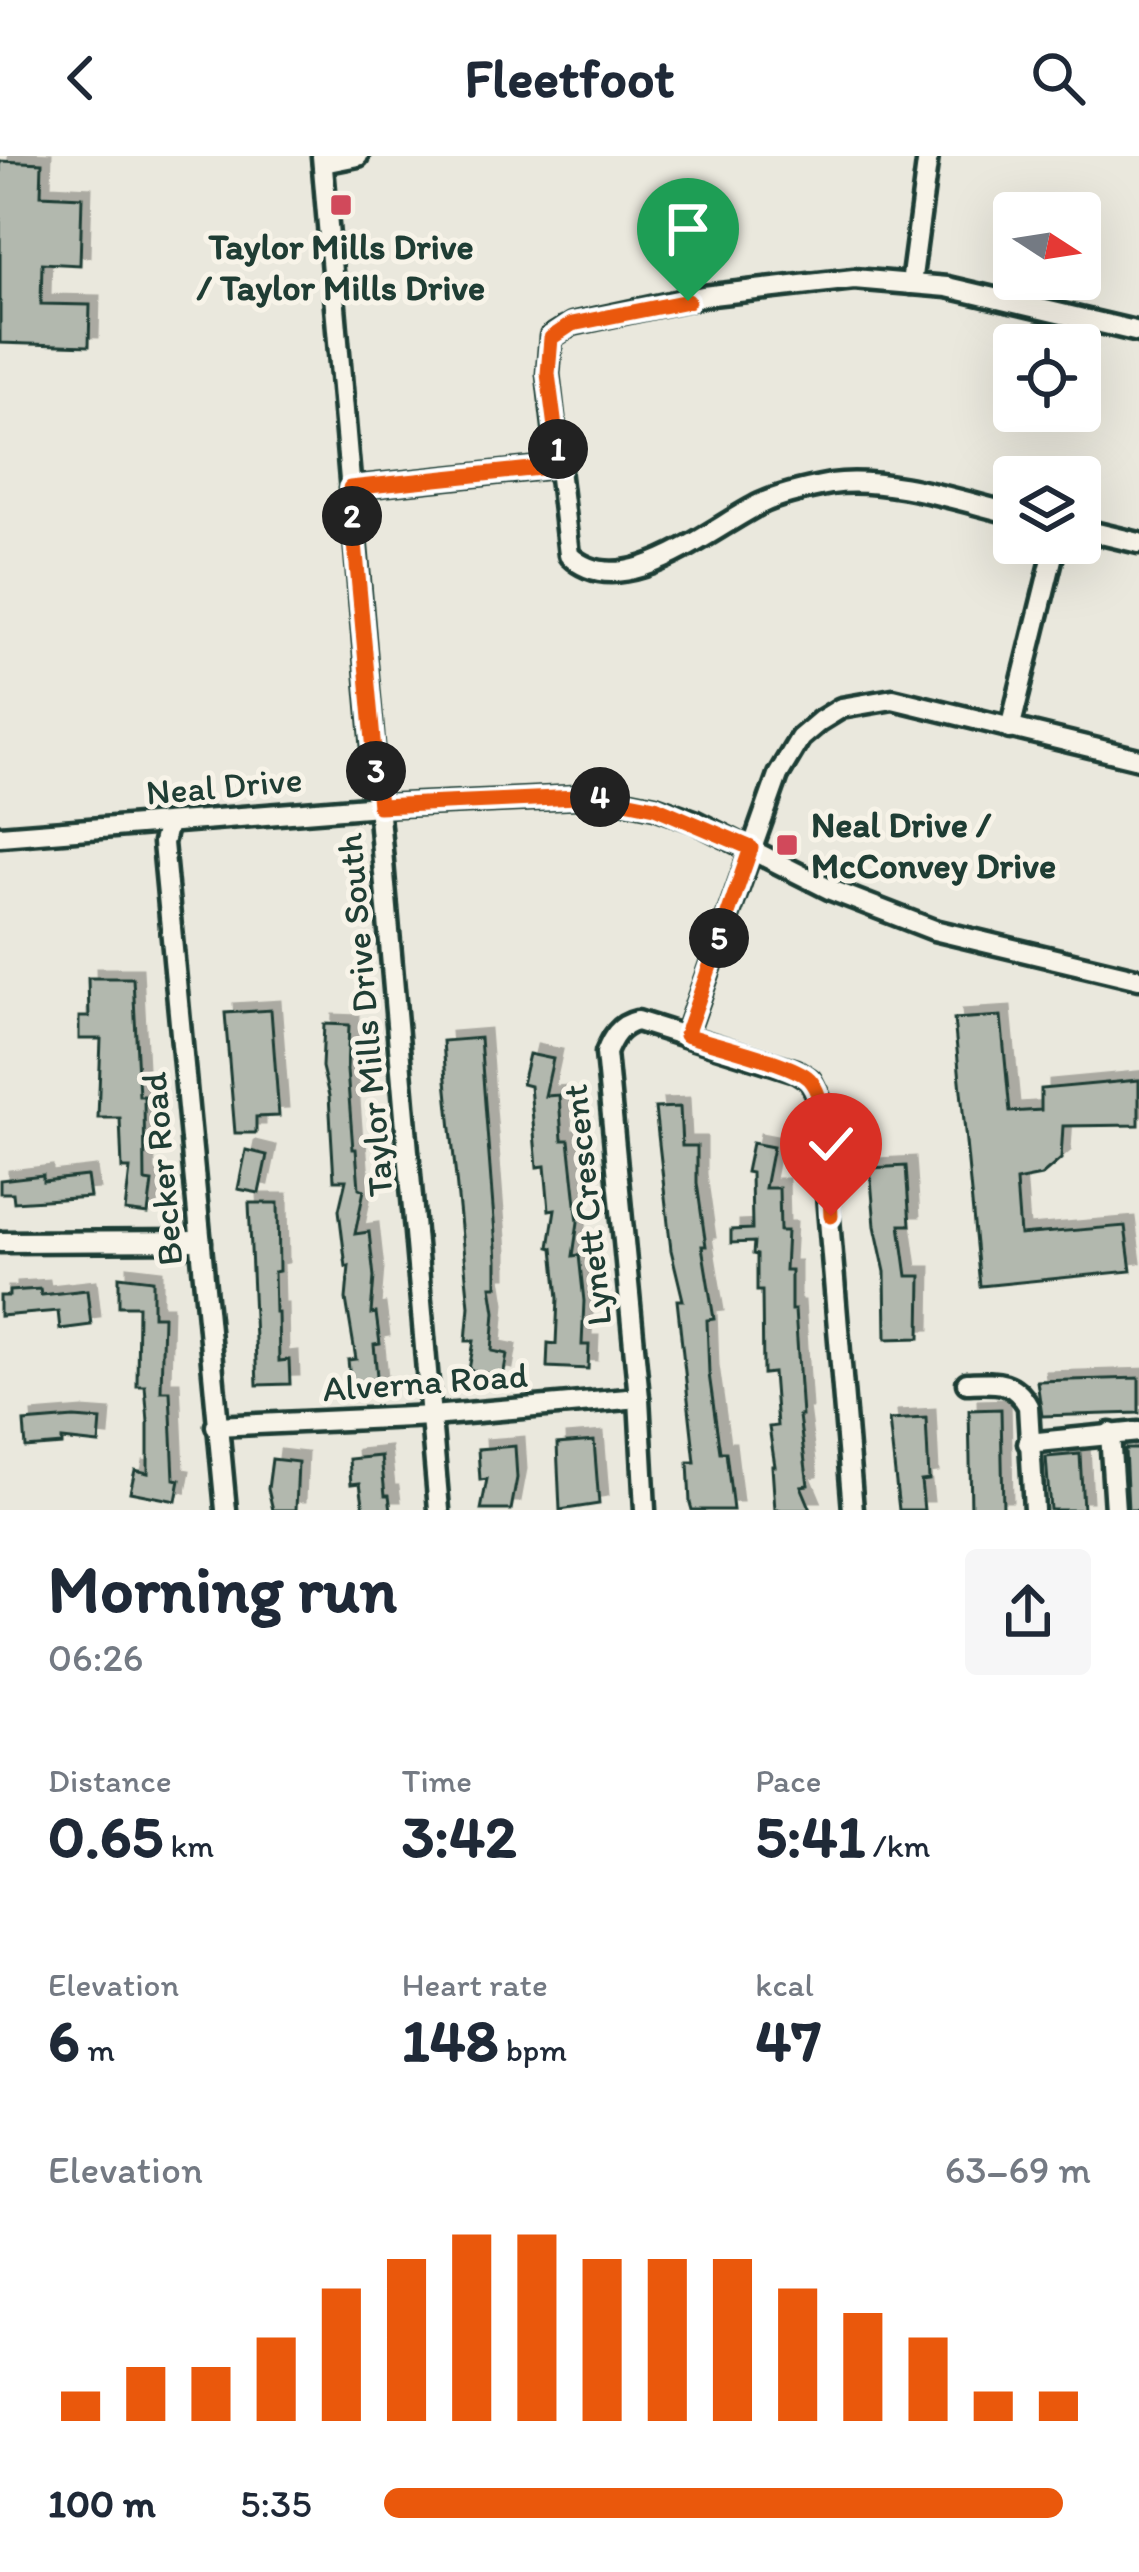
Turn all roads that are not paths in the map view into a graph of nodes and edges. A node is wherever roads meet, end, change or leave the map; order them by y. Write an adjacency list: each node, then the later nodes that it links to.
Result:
1 (358, 156): 3 (street)
2 (928, 156): 4 (street)
3 (323, 160): 7 (street, Taylor Mills Drive South)
4 (911, 284): 5 (street); 6 (street)
5 (1139, 332)
6 (560, 466): 7 (street); 8 (street)
7 (350, 488): 14 (street, Taylor Mills Drive South)
8 (993, 509)
9 (1101, 534): 10 (street)
10 (1139, 543)
11 (1051, 564): 12 (street)
12 (1010, 729): 13 (street); 17 (street)
13 (1139, 759)
14 (379, 806): 15 (street, Neal Drive); 17 (street, Neal Drive); 24 (street, Taylor Mills Drive South)
15 (168, 823): 16 (street, Neal Drive); 20 (street, Becker Road)
16 (0, 836)
17 (751, 848): 18 (street, Neal Drive); 19 (street)
18 (1139, 980)
19 (686, 1035): 23 (street, Lynett Crescent); 32 (street, Lynett Crescent)
20 (201, 1241): 21 (street); 25 (street, Becker Road)
21 (0, 1242)
22 (967, 1383): 28 (street)
23 (639, 1398): 24 (street, Alverna Road); 31 (street, Lynett Crescent)
24 (432, 1416): 25 (street, Alverna Road); 30 (street, Taylor Mills Drive South)
25 (216, 1426): 29 (street, Becker Road)
26 (1139, 1432): 27 (street)
27 (1110, 1433): 28 (street); 34 (street)
28 (1028, 1443): 33 (street)
29 (226, 1510)
30 (439, 1510)
31 (645, 1510)
32 (854, 1510)
33 (1034, 1510)
34 (1115, 1510)

